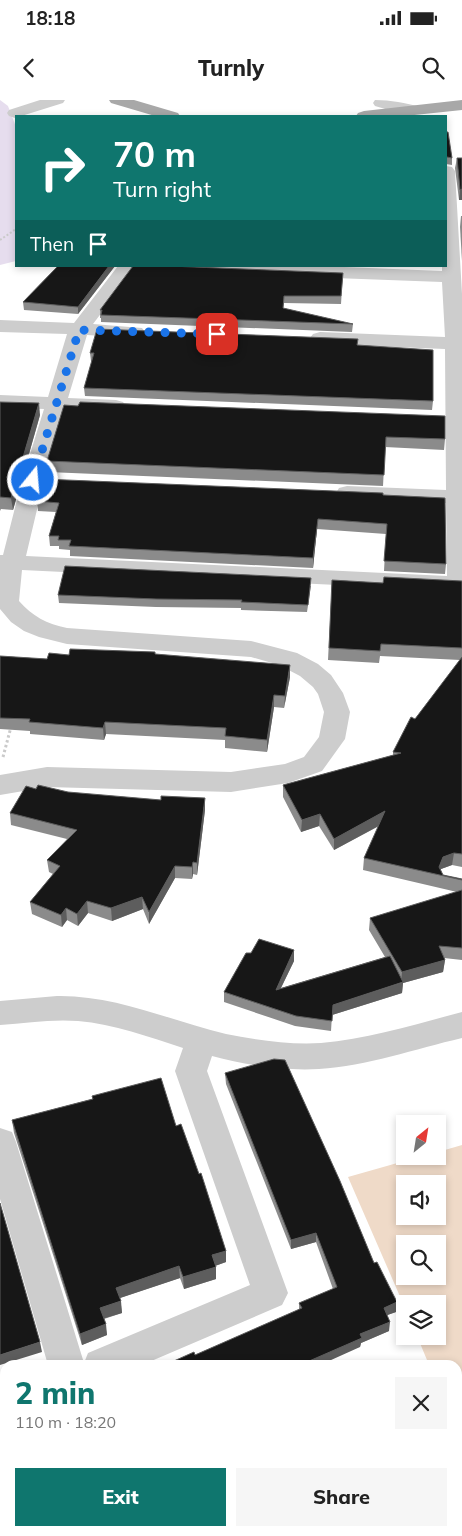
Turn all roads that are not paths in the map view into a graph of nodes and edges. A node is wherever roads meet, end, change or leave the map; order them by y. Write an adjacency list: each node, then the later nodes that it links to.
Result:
1 (57, 100): 6 (street)
2 (117, 100): 7 (main road)
3 (381, 103): 5 (street)
4 (462, 105): 5 (main road)
5 (415, 110): 8 (main road)
6 (15, 113)
7 (169, 115)
8 (372, 115)
9 (447, 197): 10 (street)
10 (448, 222): 13 (street)
11 (127, 267): 15 (street)
12 (312, 267): 13 (street)
13 (454, 268): 18 (street)
14 (0, 326): 15 (street)
15 (79, 330): 16 (street); 21 (street)
16 (158, 332)
17 (296, 337): 18 (street)
18 (458, 342): 19 (street)
19 (458, 382): 23 (street)
20 (0, 401): 21 (street)
21 (57, 404): 22 (street); 26 (street)
22 (136, 407)
23 (452, 422): 25 (street)
24 (329, 492): 25 (street)
25 (457, 497): 26 (street)
26 (6, 563): 27 (street)
27 (0, 785)
28 (0, 1013): 30 (street)
29 (462, 1025): 30 (street)
30 (202, 1039): 33 (street)
31 (0, 1142): 32 (street)
32 (65, 1360)
33 (114, 1360)

